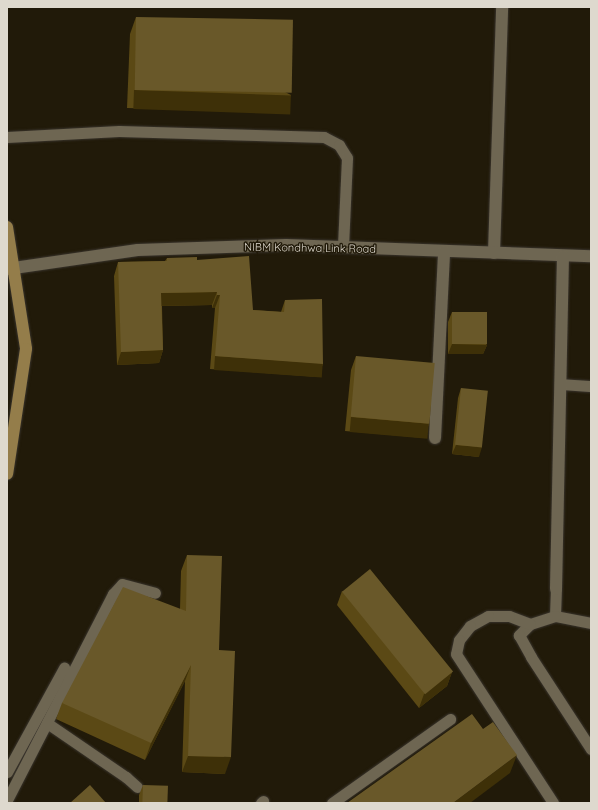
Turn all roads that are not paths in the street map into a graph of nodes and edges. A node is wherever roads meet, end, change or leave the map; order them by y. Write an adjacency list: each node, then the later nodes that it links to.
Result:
1 (502, 7): 6 (street)
2 (7, 137): 4 (lane)
3 (7, 227): 9 (main road)
4 (343, 247): 5 (street, NIBM Kondhwa Link Road); 9 (street, NIBM Kondhwa Link Road)
5 (444, 251): 6 (street, NIBM Kondhwa Link Road); 12 (street)
6 (494, 254): 7 (street, NIBM Kondhwa Link Road)
7 (563, 256): 8 (street, NIBM Kondhwa Link Road); 10 (street)
8 (591, 256)
9 (10, 269): 13 (main road)
10 (560, 384): 11 (lane); 14 (street)
11 (591, 386)
12 (435, 438)
13 (7, 474)
14 (556, 589): 16 (lane)
15 (155, 593): 21 (lane)
16 (555, 616): 17 (lane); 18 (lane)
17 (591, 623)
18 (530, 624): 22 (lane); 27 (lane)
19 (64, 668): 23 (lane)
20 (450, 719): 26 (lane)
21 (47, 723): 24 (lane); 25 (lane)
22 (591, 749)
23 (7, 772)
24 (138, 787)
25 (7, 800)
26 (332, 803)
27 (553, 803)

